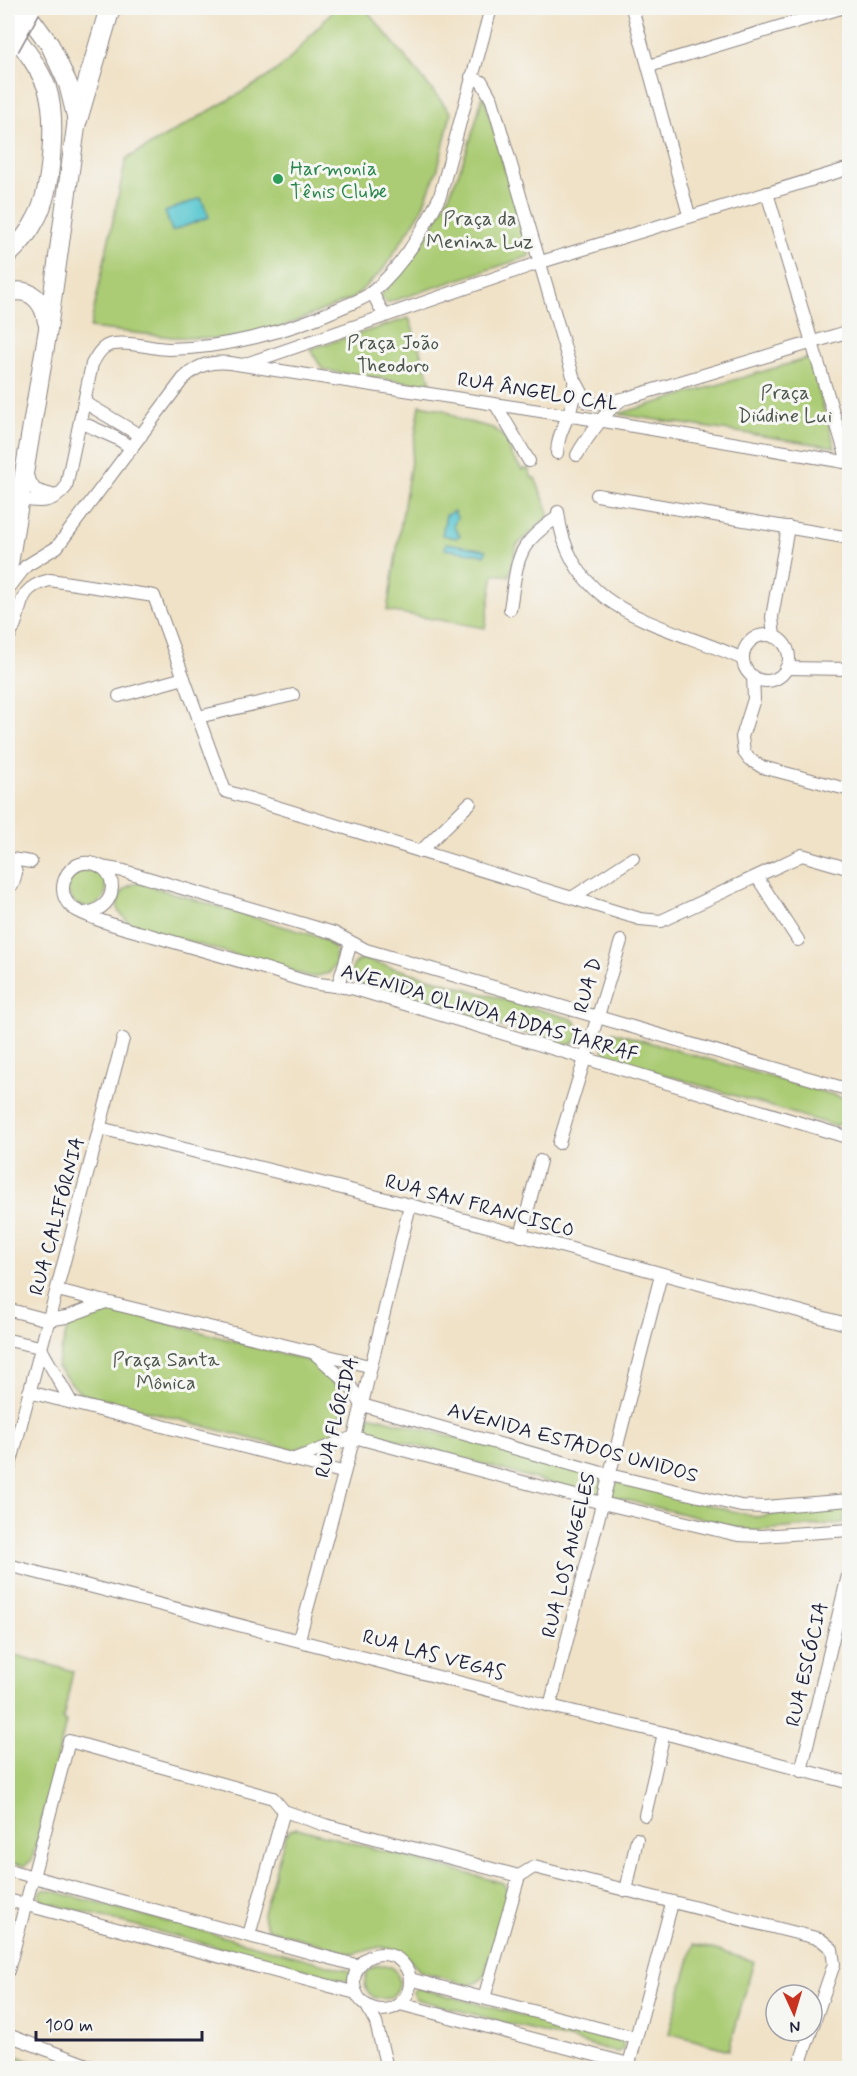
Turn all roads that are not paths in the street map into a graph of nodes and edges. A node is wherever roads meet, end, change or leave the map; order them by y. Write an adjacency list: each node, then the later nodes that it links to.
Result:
1 (11, 8): 8 (highway)
2 (23, 8): 13 (main road)
3 (29, 8): 10 (highway, bridge)
4 (110, 8): 13 (main road)
5 (491, 8): 12 (street)
6 (632, 8): 11 (street)
7 (842, 8): 11 (street)
8 (8, 13)
9 (8, 26): 17 (main road)
10 (8, 46)
11 (649, 66): 16 (street)
12 (471, 77): 18 (street); 19 (street)
13 (77, 120): 22 (main road)
14 (849, 168): 15 (street)
15 (767, 193): 16 (street); 24 (street)
16 (689, 215): 18 (street)
17 (8, 255)
18 (541, 262): 21 (street); 30 (street)
19 (372, 292): 21 (street); 25 (street)
20 (8, 293): 22 (main road)
21 (384, 315): 28 (street)
22 (48, 329): 43 (main road)
23 (849, 331): 24 (street)
24 (813, 342): 31 (street); 42 (street)
25 (217, 344): 26 (street); 27 (street)
26 (191, 347): 29 (street); 32 (street)
27 (219, 362): 28 (street, RUA ÂNGELO CAL); 29 (street)
28 (242, 365): 33 (street, RUA ÂNGELO CAL)
29 (197, 368): 37 (street)
30 (573, 376): 31 (street); 34 (street)
31 (627, 398): 35 (street)
32 (84, 402): 36 (street); 37 (street)
33 (496, 405): 34 (street, RUA ÂNGELO CAL); 41 (street)
34 (569, 416): 35 (street, RUA ÂNGELO CAL); 39 (street)
35 (604, 421): 40 (street); 42 (street, RUA ÂNGELO CAL)
36 (80, 422): 38 (street); 44 (street)
37 (141, 436): 38 (street)
38 (132, 448): 49 (street)
39 (557, 453)
40 (577, 455)
41 (529, 461)
42 (849, 462)
43 (25, 473): 44 (street); 46 (main road)
44 (60, 495): 46 (street)
45 (597, 495): 47 (street)
46 (12, 499): 50 (main road)
47 (788, 527): 48 (street); 54 (street)
48 (849, 538)
49 (57, 547): 51 (street); 52 (street)
50 (8, 570)
51 (50, 576): 55 (street); 60 (street)
52 (8, 589)
53 (510, 609): 56 (street)
54 (768, 636): 56 (street); 57 (street)
55 (8, 638)
56 (744, 654): 59 (street)
57 (788, 663): 58 (street); 61 (street)
58 (849, 669)
59 (753, 676): 61 (street); 64 (street)
60 (184, 678): 63 (street); 65 (street)
61 (768, 680): 64 (street)
62 (293, 695): 65 (street)
63 (119, 696)
64 (754, 699): 66 (street)
65 (198, 717): 68 (street)
66 (849, 790)
67 (470, 803): 68 (street)
68 (420, 852): 76 (street)
69 (633, 858): 76 (street)
70 (10, 862): 71 (street); 75 (street)
71 (30, 865)
72 (100, 867): 77 (street); 77 (street); 80 (street, AVENIDA OLINDA ADDAS TARRAF)
73 (849, 869): 74 (street)
74 (757, 877): 76 (street); 78 (street)
75 (14, 883)
76 (573, 897)
77 (85, 913): 81 (street, AVENIDA OLINDA ADDAS TARRAF)
78 (798, 940)
79 (621, 941): 82 (street, RUA D)
80 (351, 943): 81 (street); 82 (street, AVENIDA OLINDA ADDAS TARRAF)
81 (338, 985): 84 (street, AVENIDA OLINDA ADDAS TARRAF)
82 (598, 1018): 84 (street, RUA D); 85 (street, AVENIDA OLINDA ADDAS TARRAF)
83 (123, 1039): 86 (street, RUA CALIFÓRNIA)
84 (586, 1060): 87 (street, AVENIDA OLINDA ADDAS TARRAF); 88 (street, RUA D)
85 (849, 1090)
86 (100, 1128): 90 (street, RUA SAN FRANCISCO); 93 (street, RUA CALIFÓRNIA)
87 (849, 1138)
88 (559, 1143)
89 (540, 1161): 91 (street)
90 (410, 1205): 91 (street, RUA SAN FRANCISCO); 101 (street, RUA FLÓRIDA)
91 (521, 1236): 92 (street, RUA SAN FRANCISCO)
92 (661, 1275): 97 (street, RUA SAN FRANCISCO); 109 (street, RUA LOS ANGELES)
93 (57, 1290): 94 (street); 96 (street, RUA CALIFÓRNIA)
94 (107, 1302): 96 (street); 100 (street)
95 (14, 1311): 96 (street)
96 (48, 1320): 99 (street, RUA CALIFÓRNIA)
97 (849, 1325)
98 (8, 1340): 99 (street)
99 (40, 1347): 102 (street, RUA CALIFÓRNIA); 103 (street)
100 (312, 1351): 101 (street); 104 (street)
101 (369, 1366): 104 (street, RUA FLÓRIDA)
102 (29, 1392): 103 (street); 108 (street, RUA CALIFÓRNIA)
103 (71, 1402): 106 (street)
104 (362, 1405): 105 (street, RUA FLÓRIDA); 109 (street, AVENIDA ESTADOS UNIDOS)
105 (354, 1437): 106 (street); 107 (street, RUA FLÓRIDA); 111 (street)
106 (292, 1460): 107 (street)
107 (342, 1472): 115 (street, RUA FLÓRIDA)
108 (8, 1473)
109 (609, 1475): 110 (street, AVENIDA ESTADOS UNIDOS); 111 (street, RUA LOS ANGELES)
110 (849, 1500)
111 (602, 1503): 112 (street); 116 (street, RUA LOS ANGELES)
112 (849, 1530)
113 (8, 1565): 115 (street, RUA LAS VEGAS)
114 (849, 1567): 118 (street, RUA ESCÓCIA)
115 (299, 1639): 116 (street, RUA LAS VEGAS)
116 (550, 1706): 117 (street, RUA LAS VEGAS)
117 (664, 1733): 118 (street, RUA LAS VEGAS); 121 (street)
118 (801, 1771): 119 (street, RUA LAS VEGAS)
119 (849, 1783)
120 (284, 1811): 124 (street); 125 (street); 130 (street)
121 (645, 1815)
122 (637, 1839): 126 (street)
123 (8, 1870): 124 (street)
124 (33, 1876): 129 (street); 130 (street)
125 (519, 1876): 126 (street); 136 (street)
126 (626, 1891): 128 (street)
127 (8, 1900): 129 (street)
128 (672, 1903): 135 (street); 142 (street)
129 (25, 1904): 132 (street); 134 (street)
130 (249, 1935): 131 (street)
131 (359, 1965): 133 (street); 134 (street)
132 (8, 1971)
133 (410, 1979): 136 (street); 137 (street)
134 (356, 1993): 138 (street)
135 (824, 1994)
136 (484, 1998): 142 (street)
137 (400, 2004): 139 (street); 144 (street)
138 (367, 2007): 139 (street); 140 (street)
139 (384, 2010): 140 (street)
140 (376, 2023): 146 (street)
141 (8, 2035): 145 (street)
142 (636, 2038): 144 (street)
143 (807, 2043): 147 (street)
144 (628, 2066)
145 (95, 2068)
146 (387, 2068)
147 (798, 2068)

